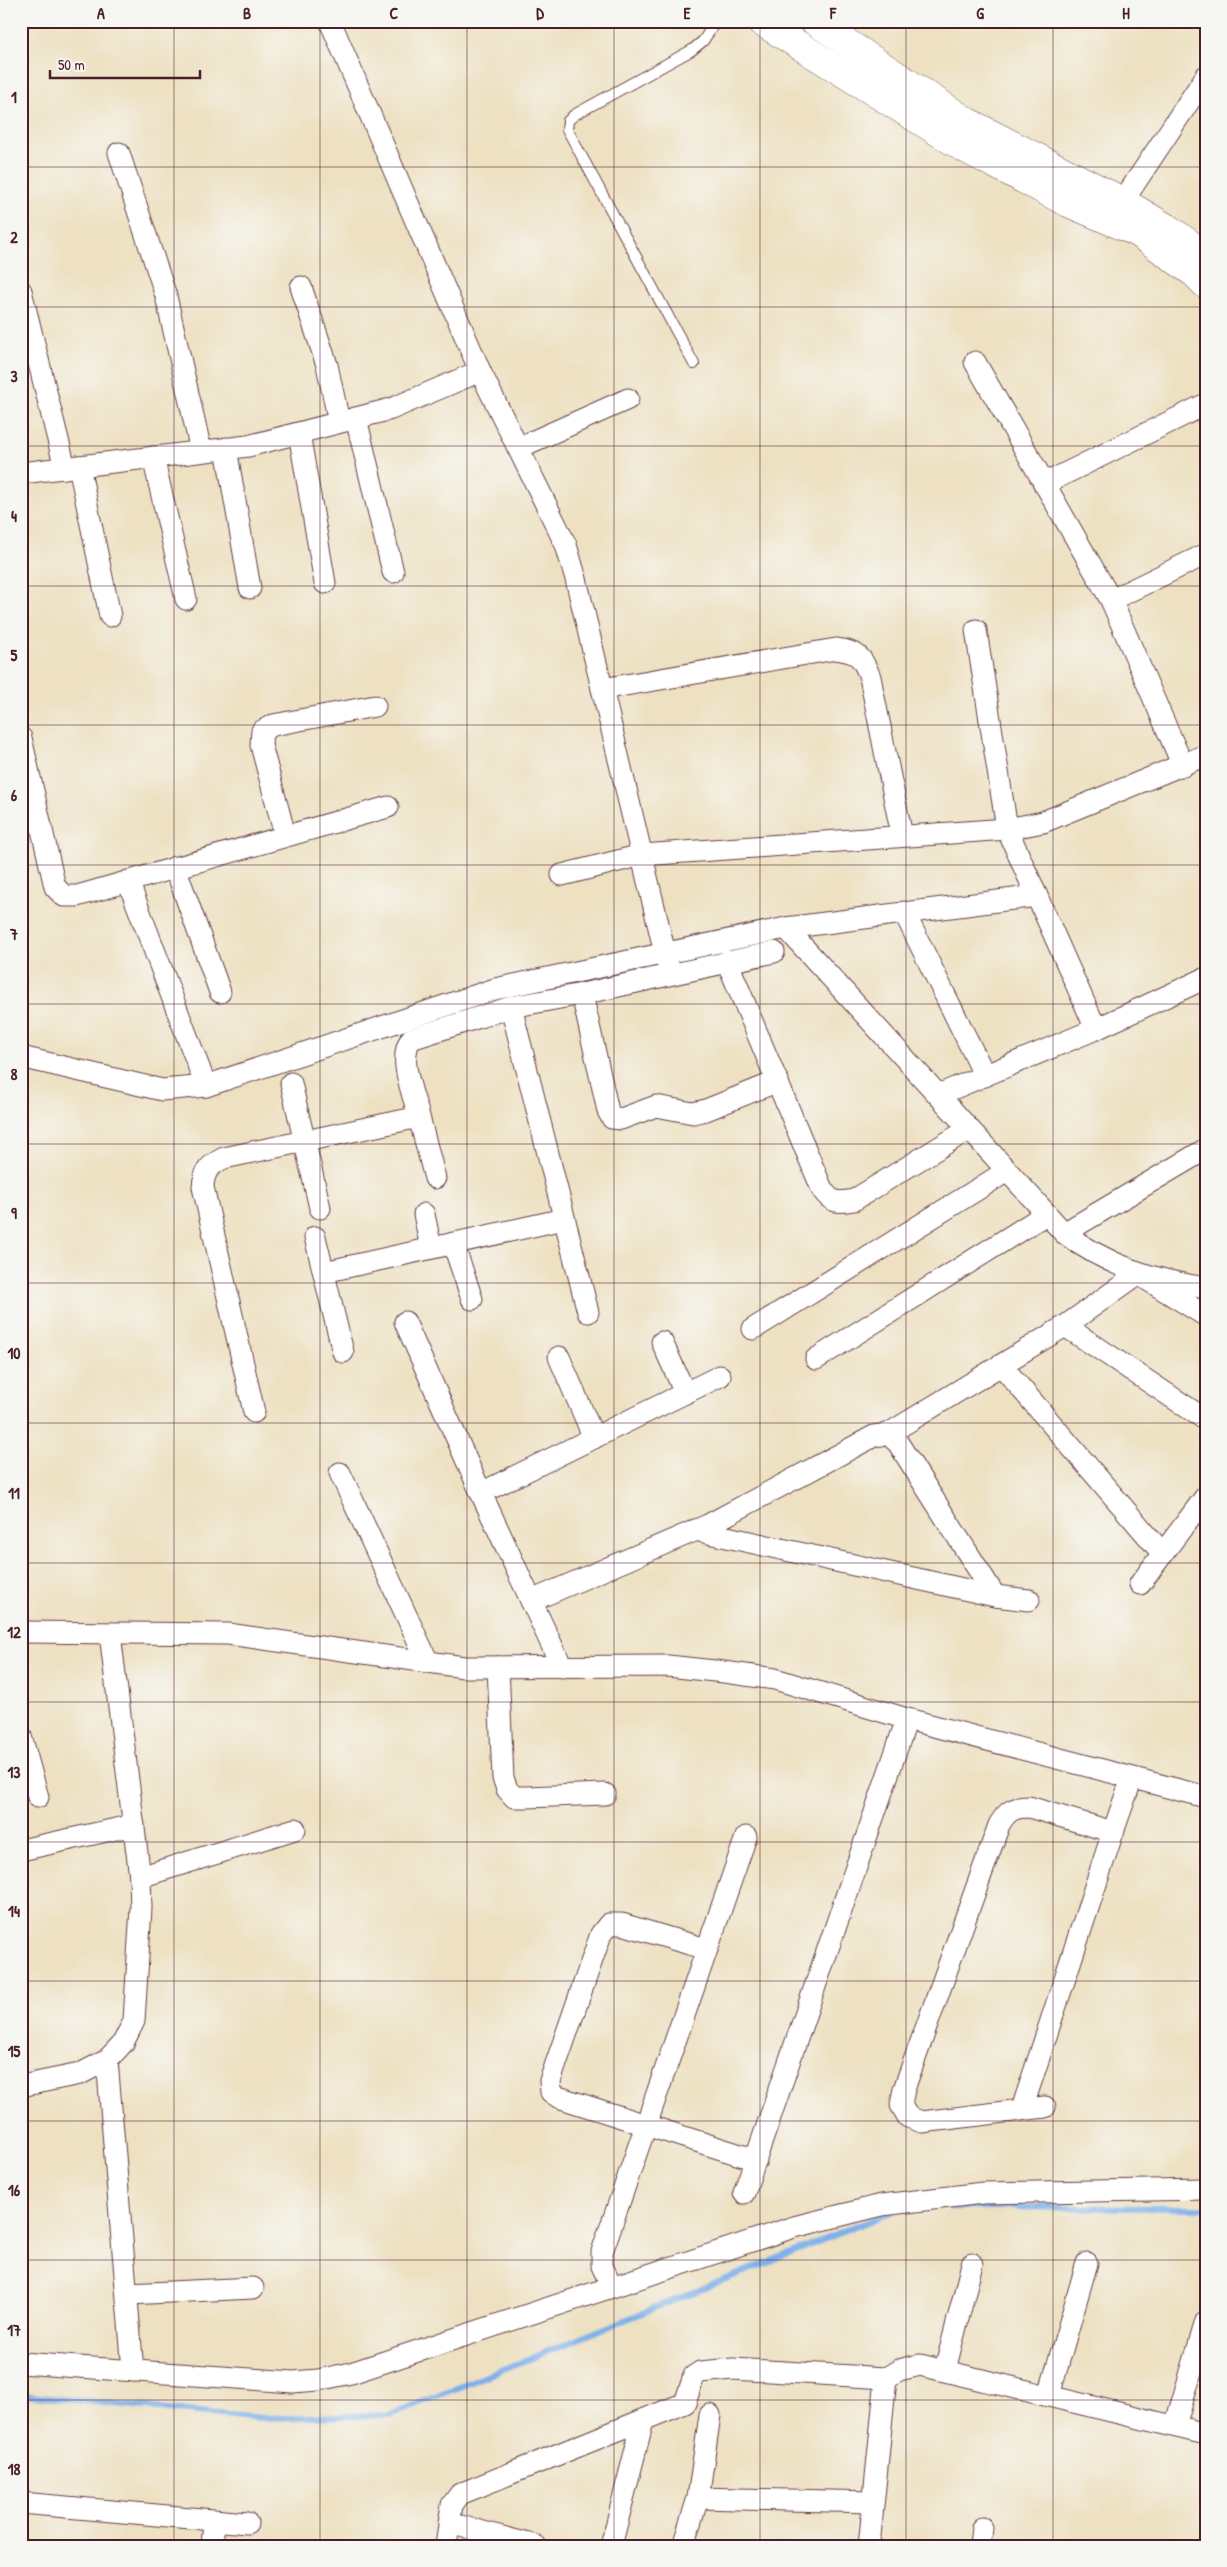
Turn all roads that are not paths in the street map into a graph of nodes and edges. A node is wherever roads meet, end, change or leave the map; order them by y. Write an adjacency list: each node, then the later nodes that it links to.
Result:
1 (330, 21): 14 (street)
2 (716, 21): 13 (lane)
3 (760, 21): 7 (street)
4 (814, 21): 7 (street)
5 (1206, 76): 7 (street)
6 (119, 153): 21 (street)
7 (1116, 211): 8 (street); 9 (street)
8 (1206, 255)
9 (1206, 286)
10 (301, 287): 17 (street)
11 (21, 291): 23 (street)
12 (975, 362): 25 (street)
13 (694, 364)
14 (480, 371): 17 (street); 20 (street)
15 (628, 399): 20 (street)
16 (1206, 404): 25 (street)
17 (348, 420): 18 (street); 27 (street)
18 (298, 433): 19 (street); 28 (street)
19 (226, 448): 21 (street); 29 (street)
20 (518, 448): 34 (street)
21 (201, 451): 22 (street)
22 (153, 457): 23 (street); 30 (street)
23 (72, 467): 24 (street); 32 (street)
24 (21, 474)
25 (1044, 484): 31 (street)
26 (1206, 554): 31 (street)
27 (392, 572)
28 (325, 583)
29 (250, 588)
30 (186, 599)
31 (1111, 600): 38 (street)
32 (110, 616)
33 (976, 630): 40 (street)
34 (602, 688): 42 (street); 43 (street)
35 (375, 706): 41 (street)
36 (21, 738): 46 (street)
37 (1206, 755): 38 (street)
38 (1183, 766): 40 (street)
39 (388, 807): 41 (street)
40 (1007, 829): 42 (street); 47 (street)
41 (286, 835): 44 (street)
42 (902, 836): 43 (street)
43 (642, 855): 45 (street); 50 (street)
44 (175, 867): 46 (street); 55 (street)
45 (562, 875)
46 (128, 881): 63 (street)
47 (1037, 896): 48 (street); 58 (street)
48 (904, 912): 49 (street); 60 (street)
49 (786, 928): 50 (street); 64 (street)
50 (665, 952): 53 (street); 63 (street)
51 (774, 952): 52 (street)
52 (727, 961): 53 (street); 61 (street)
53 (670, 974): 56 (street)
54 (1206, 978): 58 (street)
55 (220, 992)
56 (582, 994): 57 (street); 61 (street)
57 (511, 1007): 65 (street); 74 (street)
58 (1096, 1029): 60 (street)
59 (21, 1057): 63 (street)
60 (985, 1076): 64 (street)
61 (778, 1082): 66 (street)
62 (291, 1083): 67 (street)
63 (206, 1086)
64 (938, 1095): 66 (street)
65 (419, 1117): 67 (street); 70 (street)
66 (969, 1129): 69 (street)
67 (304, 1141): 71 (street); 95 (street)
68 (1206, 1149): 75 (street)
69 (1008, 1171): 73 (street); 87 (street)
70 (435, 1178)
71 (320, 1208)
72 (424, 1214): 78 (street)
73 (1046, 1214): 75 (street); 91 (street)
74 (564, 1219): 77 (street); 83 (street)
75 (1064, 1233): 80 (street)
76 (315, 1237): 79 (street)
77 (453, 1243): 78 (street); 82 (street)
78 (431, 1248): 79 (street)
79 (324, 1272): 89 (street)
80 (1138, 1274): 81 (street); 84 (street); 86 (street)
81 (1206, 1288)
82 (472, 1299)
83 (588, 1312)
84 (1206, 1316)
85 (405, 1322): 100 (street)
86 (1064, 1326): 92 (street); 96 (street)
87 (753, 1329)
88 (662, 1342): 94 (street)
89 (343, 1352)
90 (559, 1357): 98 (street)
91 (816, 1360)
92 (1001, 1365): 97 (street); 103 (street)
93 (720, 1376): 94 (street)
94 (685, 1393): 98 (street)
95 (254, 1412)
96 (1206, 1420)
97 (888, 1434): 102 (street); 105 (street)
98 (594, 1438): 100 (street)
99 (340, 1473): 110 (street)
100 (480, 1493): 107 (street)
101 (1206, 1496): 103 (street)
102 (695, 1530): 105 (street); 107 (street)
103 (1163, 1554): 104 (street)
104 (1140, 1584)
105 (994, 1596): 106 (street)
106 (1029, 1600)
107 (531, 1601): 112 (street)
108 (21, 1632): 109 (street)
109 (110, 1634): 110 (street); 119 (street)
110 (428, 1662): 111 (street)
111 (498, 1667): 112 (street); 116 (street)
112 (562, 1667): 113 (street)
113 (907, 1719): 115 (street); 131 (street)
114 (21, 1736): 117 (street)
115 (1132, 1778): 118 (street); 121 (street)
116 (605, 1794)
117 (38, 1797)
118 (1206, 1797)
119 (134, 1825): 123 (street); 124 (street)
120 (295, 1829): 124 (street)
121 (1113, 1832): 129 (street); 129 (street)
122 (746, 1837): 125 (street)
123 (21, 1850)
124 (140, 1877): 126 (street)
125 (706, 1949): 130 (street); 130 (street)
126 (107, 2060): 127 (street); 138 (street)
127 (21, 2086)
128 (1045, 2107): 129 (street)
129 (1022, 2109)
130 (645, 2123): 131 (street); 136 (street)
131 (756, 2160): 133 (street)
132 (1206, 2189): 136 (street)
133 (744, 2193)
134 (1088, 2263): 144 (street)
135 (972, 2264): 141 (street)
136 (612, 2287): 142 (street)
137 (253, 2288): 138 (street)
138 (128, 2294): 142 (street)
139 (1206, 2321): 147 (street)
140 (21, 2362): 142 (street)
141 (945, 2370): 143 (street); 144 (street)
142 (133, 2371)
143 (886, 2378): 146 (street); 150 (street)
144 (1049, 2395): 147 (street)
145 (710, 2416): 149 (street)
146 (643, 2421): 153 (street); 158 (street)
147 (1174, 2426): 148 (street)
148 (1206, 2434)
149 (698, 2498): 150 (street); 159 (street)
150 (873, 2502): 160 (street)
151 (21, 2503): 152 (street)
152 (214, 2521): 154 (street); 155 (street)
153 (450, 2523): 156 (street); 157 (street)
154 (247, 2524)
155 (212, 2546)
156 (446, 2546)
157 (536, 2546)
158 (611, 2546)
159 (683, 2546)
160 (869, 2546)

